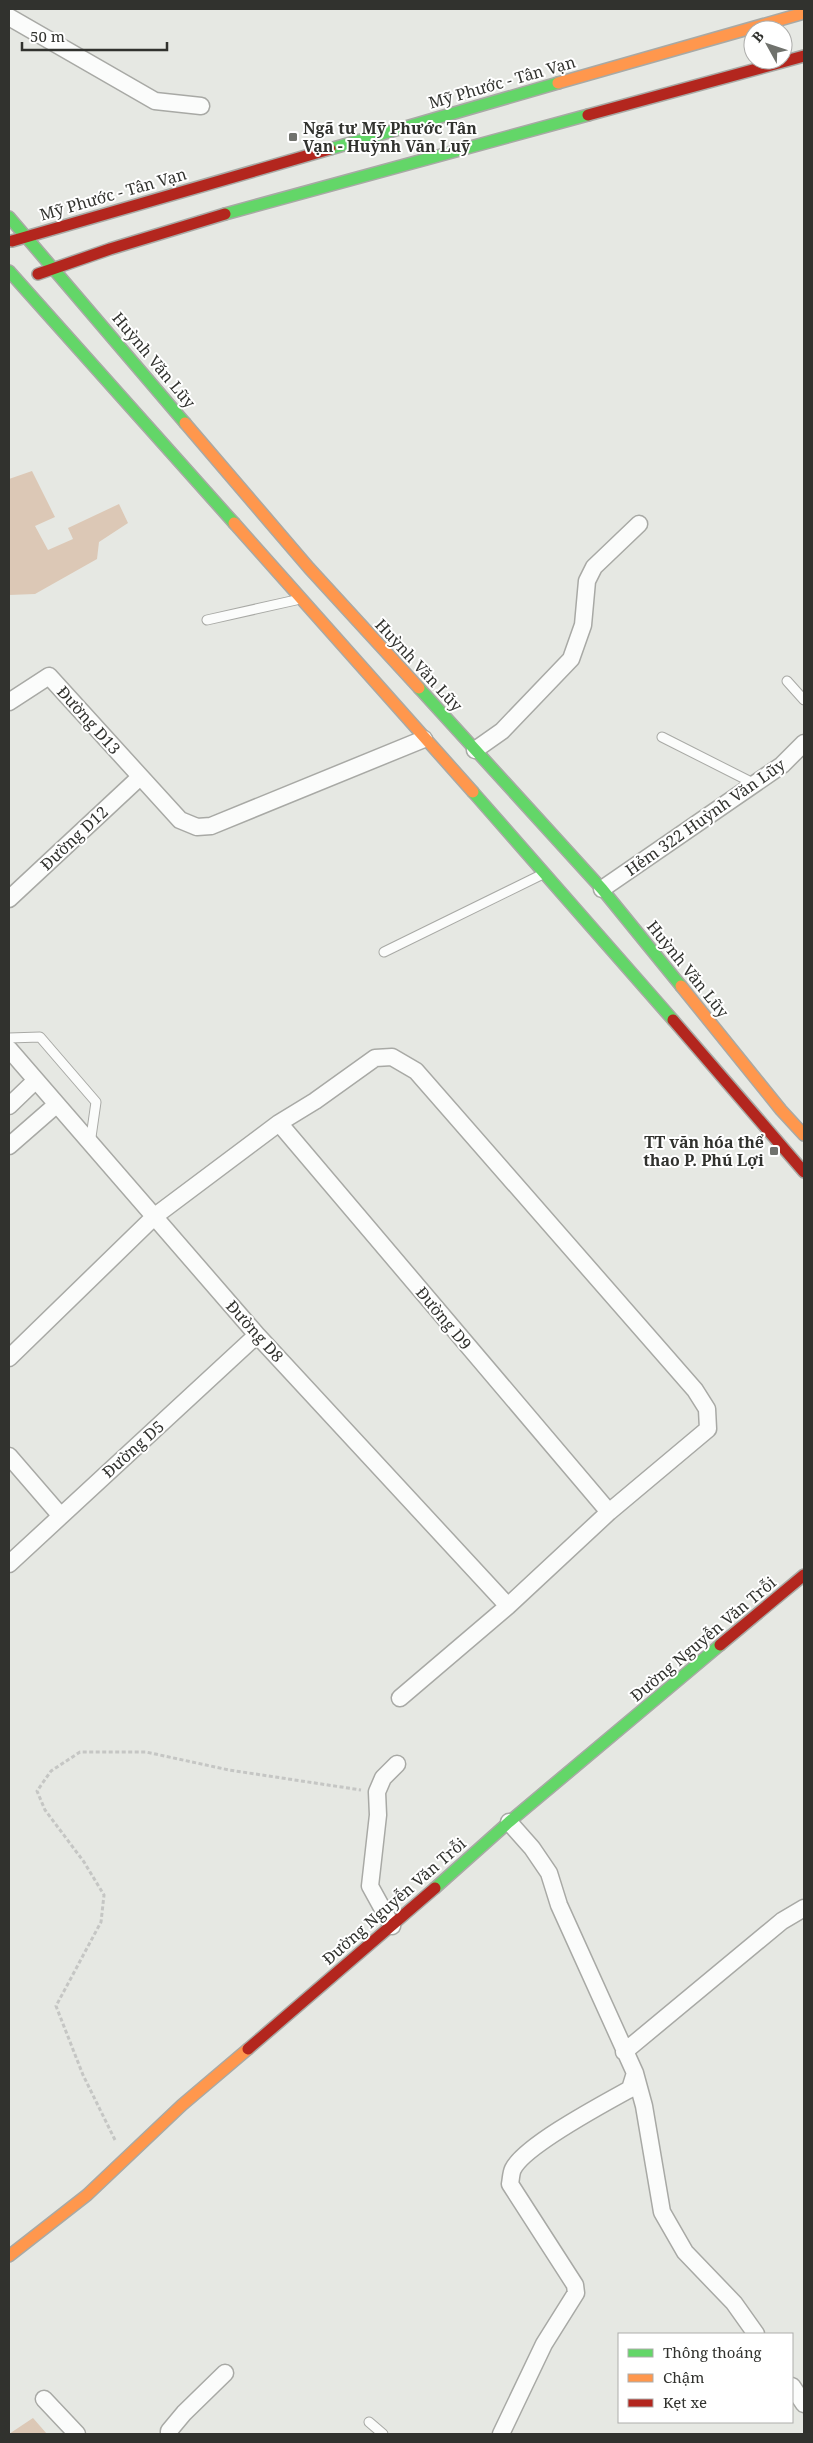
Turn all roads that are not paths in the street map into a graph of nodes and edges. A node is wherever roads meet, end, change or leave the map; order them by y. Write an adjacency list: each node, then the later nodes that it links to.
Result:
1 (11, 9): 2 (street)
2 (9, 13)
3 (804, 13): 8 (main road, Mỹ Phước - Tân Vạn)
4 (9, 17): 6 (street)
5 (804, 56): 10 (main road)
6 (201, 106)
7 (9, 218): 8 (main road, Huỳnh Văn Lũy)
8 (26, 236): 9 (main road, Mỹ Phước - Tân Vạn); 10 (main road, Huỳnh Văn Lũy)
9 (9, 243)
10 (54, 269): 12 (main road); 22 (main road, Huỳnh Văn Lũy)
11 (9, 271): 12 (main road)
12 (13, 282): 14 (main road)
13 (639, 524): 22 (street)
14 (299, 599): 15 (lane); 20 (main road)
15 (206, 620)
16 (787, 681): 17 (lane)
17 (804, 700)
18 (9, 702): 23 (street, Đường D13)
19 (662, 737): 24 (lane)
20 (424, 739): 23 (street); 25 (main road)
21 (804, 743): 24 (street, Hẻm 322 Huỳnh Văn Lũy)
22 (475, 750): 26 (main road, Huỳnh Văn Lũy)
23 (140, 777): 27 (street, Đường D12)
24 (755, 784): 26 (street, Hẻm 322 Huỳnh Văn Lũy)
25 (544, 873): 28 (lane); 38 (main road)
26 (602, 889): 35 (main road, Huỳnh Văn Lũy)
27 (9, 899)
28 (384, 952)
29 (9, 1038): 36 (lane)
30 (9, 1049): 31 (street, Đường D8)
31 (35, 1081): 32 (street, Đường D8); 33 (street)
32 (56, 1105): 36 (street, Đường D8); 37 (street)
33 (9, 1106)
34 (278, 1123): 39 (street); 43 (street, Đường D9); 43 (street)
35 (804, 1135)
36 (90, 1144): 39 (street, Đường D8)
37 (9, 1146)
38 (804, 1172)
39 (155, 1216): 40 (street, Đường D8); 41 (street)
40 (257, 1335): 44 (street, Đường D5); 47 (street, Đường D8)
41 (9, 1358)
42 (9, 1456): 44 (street)
43 (609, 1512): 47 (street)
44 (60, 1515): 45 (street, Đường D5)
45 (9, 1564)
46 (804, 1575): 50 (main road, Đường Nguyễn Văn Trỗi)
47 (508, 1606): 48 (street)
48 (400, 1698)
49 (397, 1764): 52 (street)
50 (509, 1822): 52 (main road, Đường Nguyễn Văn Trỗi); 53 (street)
51 (804, 1908): 53 (street)
52 (392, 1926): 55 (main road, Đường Nguyễn Văn Trỗi)
53 (624, 2052): 54 (street)
54 (635, 2073): 56 (street); 65 (street)
55 (9, 2256)
56 (755, 2333)
57 (225, 2373): 63 (street)
58 (793, 2388): 60 (street)
59 (44, 2399): 62 (street)
60 (804, 2404)
61 (369, 2422): 64 (lane)
62 (77, 2434)
63 (169, 2434)
64 (384, 2434)
65 (501, 2434)

